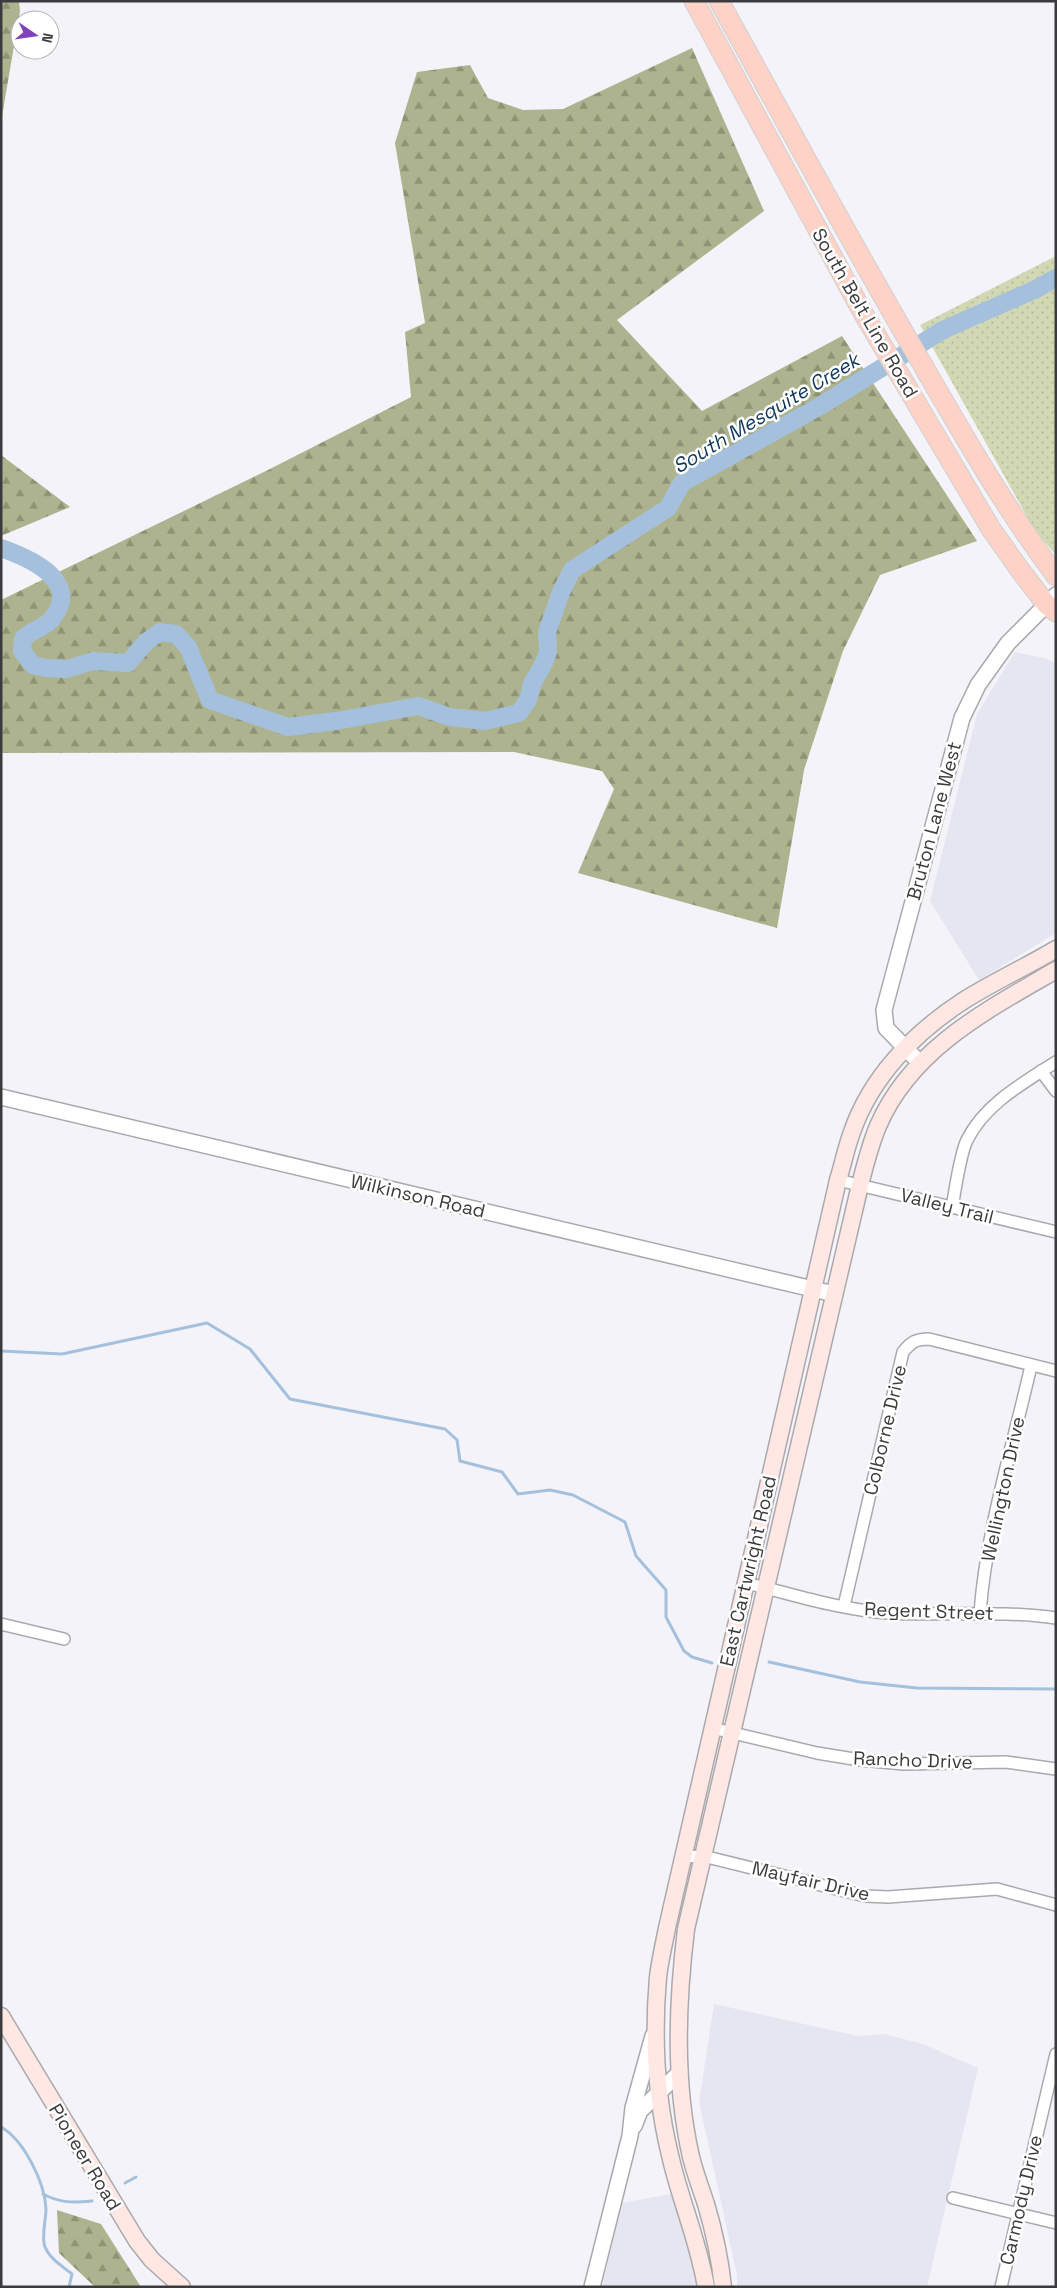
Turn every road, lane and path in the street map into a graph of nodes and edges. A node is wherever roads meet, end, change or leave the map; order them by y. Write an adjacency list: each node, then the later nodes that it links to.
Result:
1 (694, 1): 4 (main road, South Belt Line Road)
2 (720, 1): 3 (main road, South Belt Line Road)
3 (1056, 576)
4 (1053, 604): 7 (street, Bruton Lane West)
5 (1056, 949): 7 (main road, East Cartwright Road)
6 (1056, 970): 9 (main road, East Cartwright Road)
7 (904, 1047): 9 (street, Bruton Lane West); 13 (main road, East Cartwright Road)
8 (1056, 1062): 10 (street)
9 (920, 1063): 14 (main road, East Cartwright Road)
10 (1041, 1071): 11 (street); 15 (street)
11 (1056, 1092)
12 (1, 1097): 17 (street, Wilkinson Road)
13 (838, 1180): 14 (street, Valley Trail); 17 (main road, East Cartwright Road)
14 (860, 1185): 15 (street, Valley Trail); 18 (main road, East Cartwright Road)
15 (952, 1208): 16 (street, Valley Trail)
16 (1056, 1232)
17 (813, 1289): 18 (street, Wilkinson Road); 21 (main road, East Cartwright Road)
18 (834, 1294): 22 (main road, East Cartwright Road)
19 (1031, 1366): 20 (street, Colborne Drive); 23 (street, Colborne Drive); 24 (street, Wellington Drive)
20 (1056, 1372)
21 (746, 1583): 22 (street, Regent Street); 28 (main road, East Cartwright Road)
22 (766, 1588): 23 (street, Regent Street); 29 (main road, East Cartwright Road)
23 (844, 1606): 24 (street, Regent Street)
24 (980, 1613): 25 (street, Regent Street)
25 (1056, 1618)
26 (1, 1624): 27 (street)
27 (64, 1639)
28 (712, 1728): 29 (street, Rancho Drive); 32 (main road, East Cartwright Road)
29 (732, 1733): 30 (street, Rancho Drive); 31 (main road, East Cartwright Road)
30 (1056, 1769)
31 (703, 1856): 32 (street, Mayfair Drive); 33 (street, Mayfair Drive); 35 (main road, East Cartwright Road)
32 (684, 1857): 34 (main road, East Cartwright Road)
33 (1056, 1905)
34 (657, 2003): 35 (main road); 37 (main road, East Cartwright Road)
35 (678, 2005): 39 (main road, East Cartwright Road)
36 (1, 2016): 47 (main road, Pioneer Road)
37 (656, 2027): 40 (main road, East Cartwright Road); 41 (street)
38 (1056, 2054): 43 (street, Carmody Drive)
39 (680, 2072): 40 (street); 44 (main road, East Cartwright Road)
40 (659, 2093): 41 (street); 45 (main road, East Cartwright Road)
41 (630, 2136): 48 (street)
42 (953, 2198): 43 (street)
43 (1018, 2214): 46 (street); 51 (street, Carmody Drive)
44 (710, 2218): 45 (main road); 50 (main road, East Cartwright Road)
45 (692, 2223): 49 (main road, East Cartwright Road)
46 (1056, 2223)
47 (182, 2287)
48 (592, 2287)
49 (706, 2287)
50 (723, 2287)
51 (1000, 2287)

